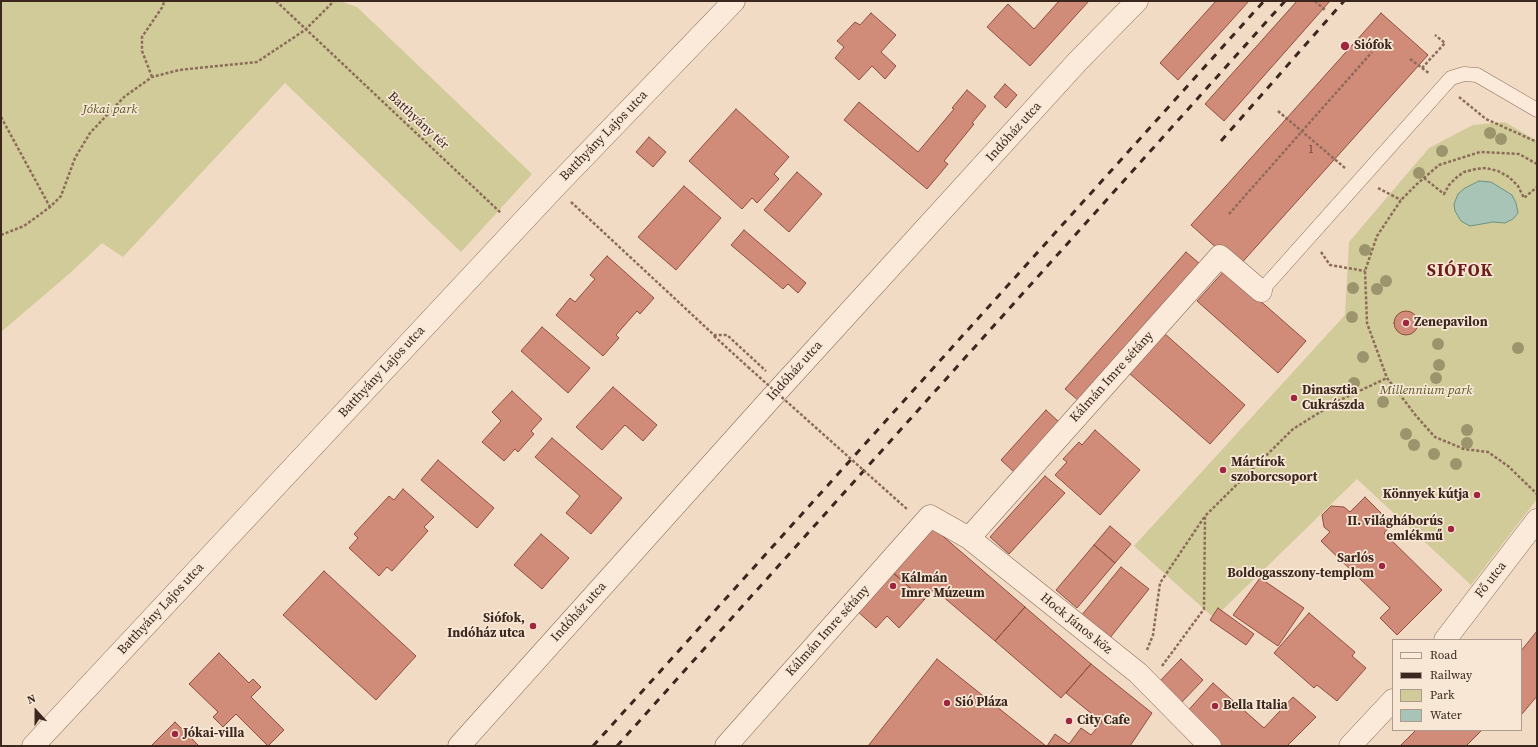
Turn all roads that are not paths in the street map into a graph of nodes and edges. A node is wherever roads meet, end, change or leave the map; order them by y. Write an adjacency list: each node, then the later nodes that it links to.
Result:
1 (734, 1): 10 (street, Batthyány Lajos utca)
2 (1137, 1): 11 (street, Indóház utca)
3 (1537, 110): 4 (lane)
4 (1261, 291): 7 (street, Kálmán Imre sétány)
5 (930, 516): 7 (street, Hock János köz); 12 (street, Kálmán Imre sétány)
6 (1537, 520): 8 (street, Fő utca)
7 (969, 538): 13 (street, Hock János köz)
8 (1446, 639)
9 (1392, 701): 14 (street)
10 (33, 746)
11 (459, 746)
12 (726, 746)
13 (1210, 746)
14 (1350, 746)

